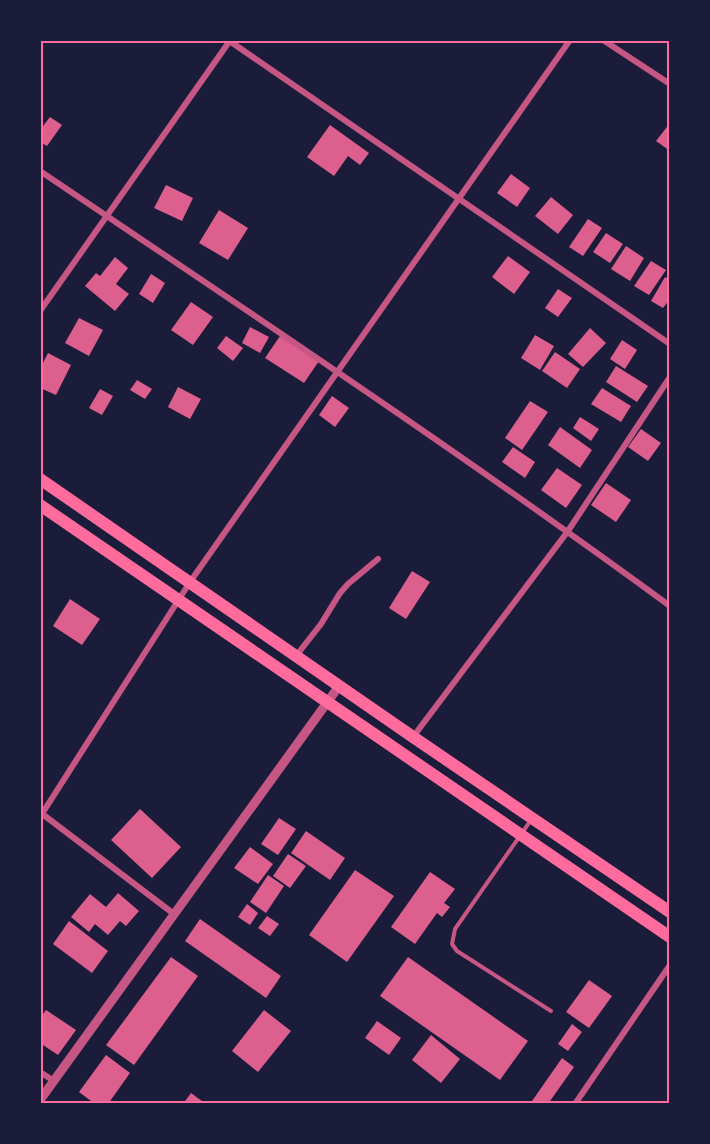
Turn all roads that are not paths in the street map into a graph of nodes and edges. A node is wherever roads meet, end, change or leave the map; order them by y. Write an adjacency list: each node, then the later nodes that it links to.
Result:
1 (570, 40): 6 (street)
2 (603, 40): 4 (street)
3 (229, 41): 6 (street); 7 (street)
4 (669, 84)
5 (40, 171): 7 (street)
6 (457, 199): 9 (street); 10 (street)
7 (107, 216): 8 (street); 10 (street)
8 (40, 311)
9 (669, 344)
10 (339, 372): 14 (street); 16 (street)
11 (669, 377): 14 (street)
12 (40, 479): 16 (highway)
13 (40, 505): 17 (highway)
14 (567, 531): 18 (street); 22 (street)
15 (378, 559): 19 (street)
16 (190, 582): 17 (street); 19 (highway)
17 (179, 599): 21 (highway); 23 (street)
18 (669, 606)
19 (296, 656): 20 (highway)
20 (339, 686): 21 (street); 22 (highway)
21 (327, 702): 25 (highway); 27 (street)
22 (413, 738): 24 (highway)
23 (41, 815): 27 (street)
24 (532, 818): 25 (lane); 26 (highway)
25 (520, 834): 28 (highway); 30 (lane)
26 (669, 912)
27 (174, 914): 32 (street)
28 (669, 937)
29 (669, 965): 34 (street)
30 (551, 1011)
31 (40, 1072): 32 (street)
32 (54, 1082): 33 (street)
33 (40, 1100)
34 (575, 1104)

